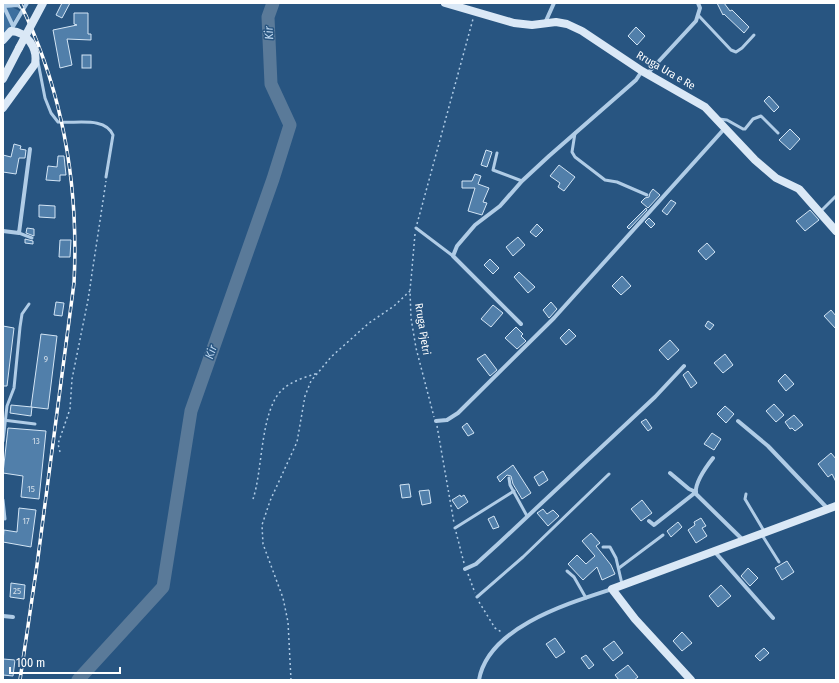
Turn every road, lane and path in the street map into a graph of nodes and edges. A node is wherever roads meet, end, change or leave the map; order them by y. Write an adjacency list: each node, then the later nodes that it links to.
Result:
1 (27, 3): 7 (street)
2 (43, 3): 16 (street, bridge)
3 (445, 3): 8 (street, Rruga Ura e Re)
4 (554, 3): 10 (street)
5 (698, 3): 9 (street)
6 (3, 5): 7 (street); 11 (street)
7 (23, 9): 11 (street)
8 (475, 12): 10 (street, Rruga Ura e Re); 29 (path, Rruga Pjetri)
9 (698, 16): 12 (lane); 15 (street)
10 (545, 23): 15 (street, Rruga Ura e Re)
11 (12, 28): 13 (street); 14 (street)
12 (754, 35)
13 (3, 40)
14 (36, 58): 17 (street); 24 (lane)
15 (645, 72): 18 (street, Rruga Ura e Re); 20 (street)
16 (3, 79)
17 (3, 108)
18 (717, 118): 19 (street, Rruga Ura e Re); 21 (lane)
19 (725, 128): 28 (street, Rruga Ura e Re); 41 (street)
20 (575, 133): 25 (street); 26 (lane)
21 (778, 133)
22 (30, 150): 32 (street)
23 (497, 153): 25 (lane)
24 (106, 177): 45 (path)
25 (522, 181): 34 (street)
26 (647, 195)
27 (836, 196): 28 (lane)
28 (820, 212): 31 (street, Rruga Ura e Re)
29 (416, 228): 34 (lane); 35 (path, Rruga Pjetri)
30 (3, 231): 32 (street)
31 (836, 231)
32 (19, 233): 33 (lane)
33 (32, 238)
34 (453, 256): 37 (street)
35 (410, 291): 39 (path); 41 (path, Rruga Pjetri)
36 (29, 304): 40 (lane)
37 (521, 324)
38 (684, 366): 56 (street)
39 (319, 372): 53 (path); 77 (path)
40 (4, 420): 43 (lane); 44 (lane)
41 (436, 421): 59 (path, Rruga Pjetri)
42 (738, 421): 55 (street)
43 (35, 424)
44 (3, 440)
45 (60, 452)
46 (713, 458): 51 (street)
47 (670, 473): 51 (street)
48 (609, 474): 71 (lane)
49 (510, 478): 50 (lane)
50 (514, 491): 56 (lane); 59 (lane)
51 (696, 492): 58 (street); 62 (street)
52 (746, 494): 60 (lane)
53 (254, 499)
54 (3, 500): 57 (lane)
55 (832, 508): 60 (street)
56 (527, 516): 67 (street)
57 (5, 519)
58 (650, 520)
59 (455, 528): 67 (path, Rruga Pjetri)
60 (763, 533): 62 (street); 65 (lane)
61 (663, 535): 66 (lane)
62 (743, 540): 64 (street)
63 (603, 547): 66 (lane)
64 (714, 551): 69 (street); 75 (street)
65 (778, 562)
66 (619, 568): 69 (lane)
67 (465, 569): 71 (path, Rruga Pjetri)
68 (567, 571): 72 (lane)
69 (623, 585): 70 (street)
70 (612, 589): 72 (street); 79 (street)
71 (477, 597): 76 (path, Rruga Pjetri)
72 (586, 598): 76 (street)
73 (3, 616): 74 (street)
74 (12, 617)
75 (773, 618)
76 (510, 634): 78 (street)
77 (291, 680)
78 (479, 680)
79 (691, 680)

